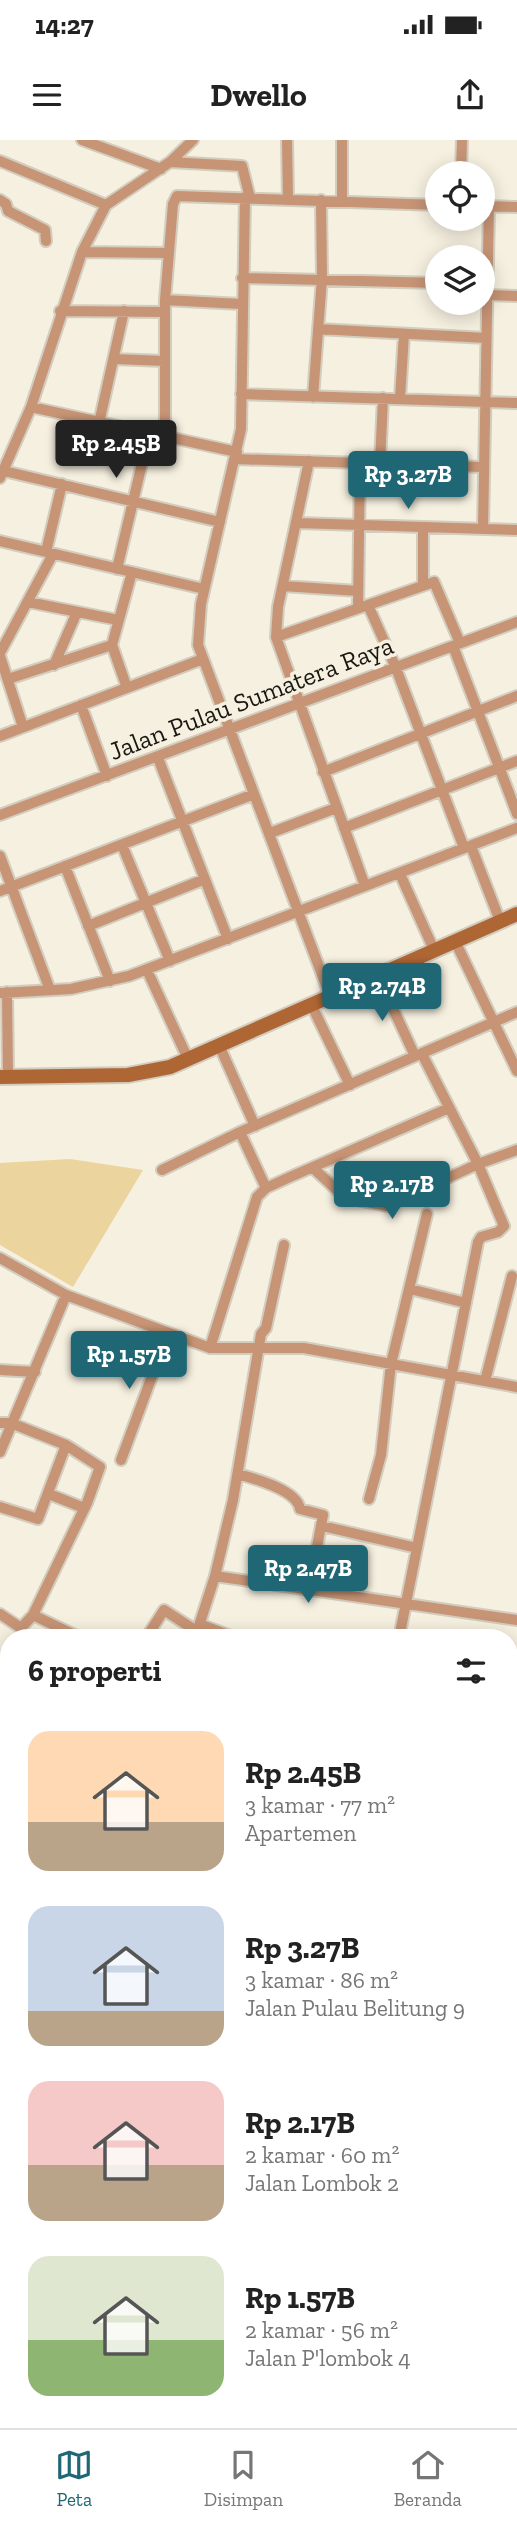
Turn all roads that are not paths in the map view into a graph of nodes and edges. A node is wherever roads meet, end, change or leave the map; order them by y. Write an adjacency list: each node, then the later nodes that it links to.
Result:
1 (82, 140): 8 (street)
2 (193, 140): 8 (street)
3 (287, 140): 10 (street)
4 (342, 140): 13 (street)
5 (462, 140): 7 (street)
6 (0, 160): 15 (street)
7 (461, 161)
8 (165, 166): 9 (street); 15 (street)
9 (248, 197): 10 (street); 20 (street); 21 (street)
10 (288, 199): 12 (street)
11 (0, 200): 18 (street)
12 (321, 200): 13 (street); 22 (street)
13 (342, 201): 14 (street)
14 (425, 204)
15 (106, 205): 19 (street)
16 (495, 206): 17 (street)
17 (517, 207)
18 (46, 241)
19 (82, 252): 20 (street); 28 (street)
20 (168, 253): 27 (street)
21 (242, 278): 22 (street); 26 (street)
22 (323, 278): 23 (street); 31 (street)
23 (425, 282)
24 (495, 291): 25 (street)
25 (517, 296)
26 (241, 304): 27 (street); 36 (street)
27 (165, 306): 29 (street); 35 (street)
28 (61, 311): 29 (street); 42 (street)
29 (124, 311): 34 (street)
30 (485, 315): 33 (street)
31 (318, 329): 32 (street); 37 (street)
32 (404, 334): 33 (street); 39 (street)
33 (485, 338): 40 (street)
34 (114, 359): 35 (street); 43 (street)
35 (165, 361): 45 (street)
36 (241, 394): 37 (street); 46 (street)
37 (313, 397): 38 (street)
38 (383, 398): 39 (street); 49 (street)
39 (400, 398): 40 (street)
40 (486, 402): 41 (street); 50 (street)
41 (517, 403)
42 (31, 407): 43 (street); 51 (street)
43 (99, 422): 44 (street)
44 (149, 434): 45 (street); 53 (street)
45 (165, 438): 46 (street)
46 (236, 455): 47 (street); 54 (street)
47 (309, 461): 48 (street); 55 (street)
48 (360, 463): 49 (street); 56 (street)
49 (380, 463): 50 (street)
50 (482, 467): 58 (street)
51 (2, 474): 52 (street)
52 (61, 484): 53 (street); 61 (street)
53 (134, 501): 54 (street); 62 (street)
54 (220, 522): 66 (street)
55 (298, 523): 56 (street); 65 (street)
56 (357, 526): 57 (street); 67 (street)
57 (423, 527): 58 (street); 64 (street)
58 (483, 529): 59 (street)
59 (517, 530)
60 (0, 541): 61 (street)
61 (50, 553): 62 (street); 68 (street)
62 (117, 569): 63 (street)
63 (132, 572): 66 (street); 71 (street)
64 (428, 583): 69 (street); 75 (street)
65 (283, 586): 67 (street); 73 (street)
66 (204, 589): 77 (street)
67 (358, 591): 69 (street)
68 (28, 602): 70 (street); 76 (street)
69 (363, 606): 73 (street); 79 (street)
70 (77, 612): 71 (street); 78 (street)
71 (118, 620): 74 (street)
72 (517, 622): 75 (street, Jalan Pulau Sumatera Raya)
73 (276, 637): 84 (street)
74 (111, 645): 78 (street); 81 (street)
75 (457, 645): 79 (street, Jalan Pulau Sumatera Raya); 85 (street)
76 (0, 655): 80 (street)
77 (203, 659): 81 (street); 87 (street)
78 (54, 665): 80 (street)
79 (396, 668): 84 (street, Jalan Pulau Sumatera Raya); 88 (street)
80 (8, 679): 86 (street)
81 (128, 688): 83 (street)
82 (517, 696): 85 (street)
83 (81, 705): 86 (street); 94 (street)
84 (298, 706): 87 (street, Jalan Pulau Sumatera Raya); 93 (street)
85 (478, 712): 88 (street); 92 (street)
86 (23, 727): 89 (street)
87 (230, 730): 90 (street, Jalan Pulau Sumatera Raya); 96 (street)
88 (419, 734): 93 (street); 95 (street)
89 (0, 736)
90 (158, 758): 94 (street, Jalan Pulau Sumatera Raya); 100 (street)
91 (517, 761): 92 (street)
92 (499, 768): 95 (street); 98 (street)
93 (323, 772): 97 (street)
94 (107, 776): 99 (street, Jalan Pulau Sumatera Raya)
95 (442, 790): 101 (street); 105 (street)
96 (254, 794): 100 (street); 103 (street)
97 (336, 808): 101 (street); 103 (street)
98 (517, 814)
99 (0, 815)
100 (181, 822): 104 (street); 109 (street)
101 (344, 828): 110 (street)
102 (517, 828): 105 (street)
103 (270, 832): 114 (street)
104 (122, 845): 107 (street); 113 (street)
105 (467, 847): 108 (street); 116 (street)
106 (0, 856): 111 (street)
107 (65, 866): 111 (street); 117 (street)
108 (400, 874): 110 (street); 120 (street)
109 (205, 879): 113 (street); 118 (street)
110 (365, 886): 114 (street)
111 (12, 887): 112 (street); 125 (street)
112 (0, 891)
113 (145, 903): 117 (street); 121 (street)
114 (299, 912): 118 (street); 127 (street)
115 (517, 914): 116 (street)
116 (500, 922): 119 (street)
117 (88, 926): 124 (street)
118 (228, 939): 121 (street)
119 (456, 941): 120 (street); 130 (street)
120 (435, 950): 123 (street)
121 (170, 961): 122 (street)
122 (148, 970): 124 (street); 133 (street)
123 (378, 975): 127 (street); 132 (street)
124 (110, 981): 125 (street)
125 (50, 990): 126 (street)
126 (4, 992): 135 (street)
127 (330, 996): 128 (street)
128 (311, 1004): 131 (street); 136 (street)
129 (517, 1012): 130 (street)
130 (494, 1022): 132 (street); 134 (street)
131 (219, 1045): 133 (street); 138 (street)
132 (418, 1055): 136 (street); 137 (street)
133 (188, 1059): 135 (street)
134 (517, 1070)
135 (4, 1077)
136 (350, 1085): 138 (street)
137 (449, 1108): 141 (street); 142 (street)
138 (255, 1126): 139 (street)
139 (240, 1132): 143 (street); 144 (street)
140 (517, 1150): 141 (street)
141 (478, 1164): 142 (street); 151 (street)
142 (313, 1168): 144 (street)
143 (162, 1170)
144 (266, 1188): 153 (street)
145 (427, 1213): 149 (street)
146 (284, 1245): 154 (street)
147 (0, 1258): 150 (street)
148 (512, 1276): 159 (street)
149 (410, 1289): 151 (street); 155 (street)
150 (66, 1295): 152 (street); 157 (street)
151 (466, 1303): 158 (street)
152 (168, 1333): 153 (street); 164 (street)
153 (210, 1348): 154 (street)
154 (259, 1348): 155 (street); 165 (street)
155 (391, 1364): 158 (street); 167 (street)
156 (0, 1370): 157 (street)
157 (35, 1372): 161 (street)
158 (451, 1375): 159 (street); 171 (street)
159 (485, 1381): 160 (street)
160 (517, 1387)
161 (6, 1423): 162 (street); 163 (street)
162 (66, 1446): 166 (street); 169 (street)
163 (0, 1452)
164 (121, 1460)
165 (239, 1474): 170 (street); 172 (street)
166 (49, 1494): 168 (street); 169 (street)
167 (369, 1499)
168 (0, 1507)
169 (84, 1508): 176 (street)
170 (322, 1526): 171 (street); 173 (street)
171 (417, 1548): 174 (street)
172 (215, 1576): 173 (street); 181 (street)
173 (309, 1589): 174 (street)
174 (406, 1603): 177 (street); 182 (street)
175 (0, 1614): 176 (street)
176 (33, 1615): 178 (street)
177 (517, 1620)
178 (62, 1629)
179 (152, 1629): 180 (street)
180 (195, 1629)
181 (199, 1629)
182 (402, 1629)

